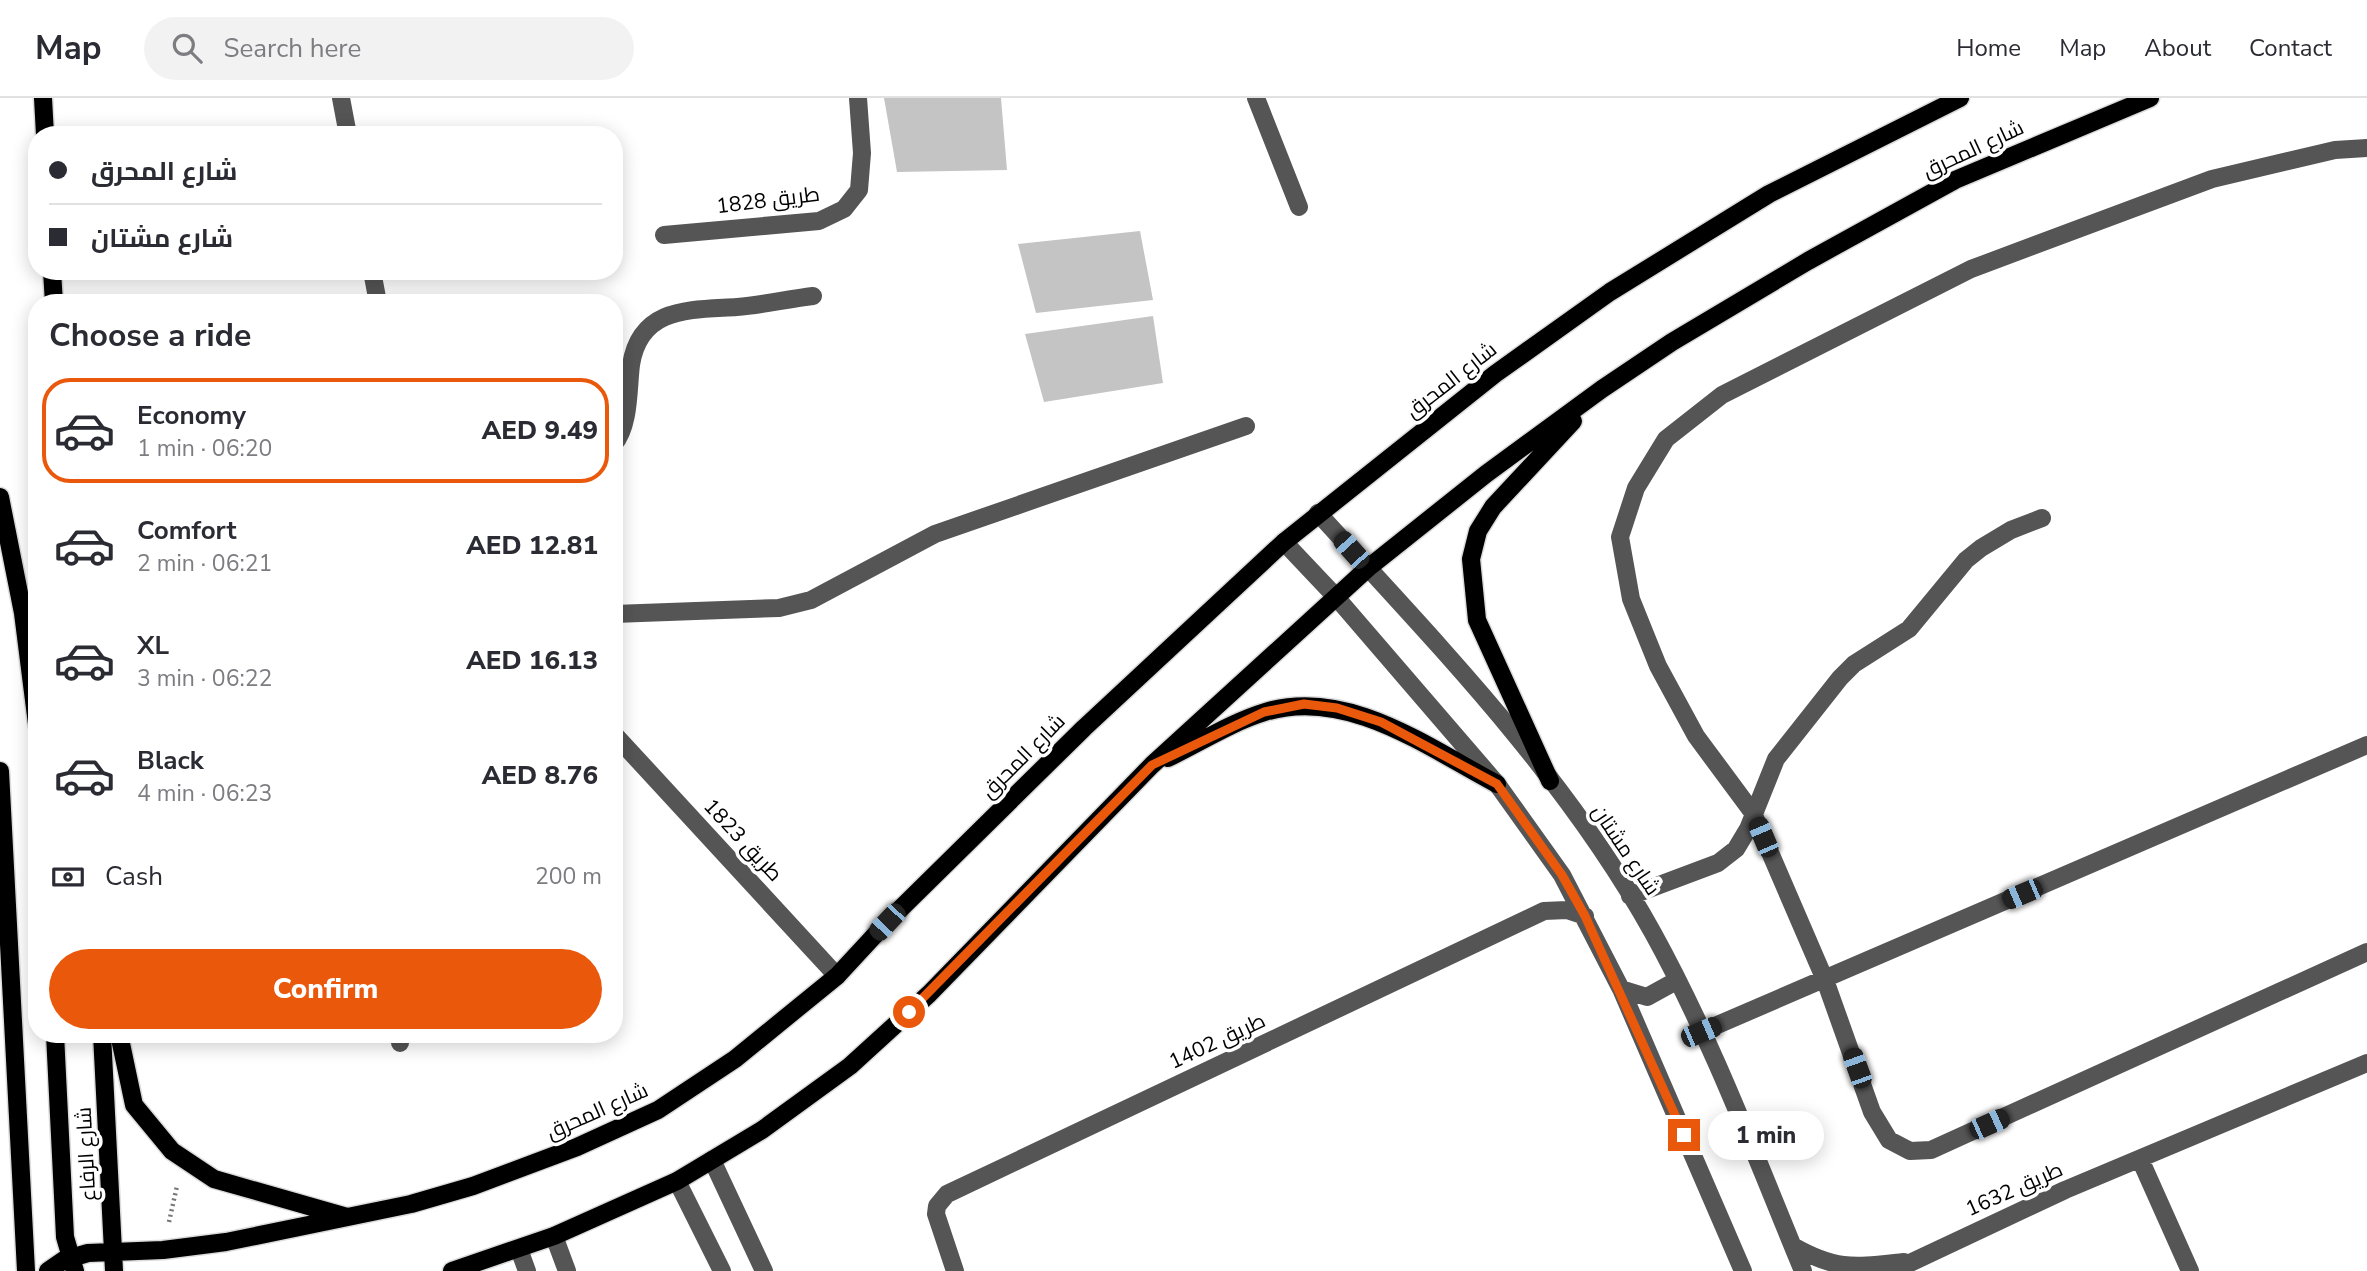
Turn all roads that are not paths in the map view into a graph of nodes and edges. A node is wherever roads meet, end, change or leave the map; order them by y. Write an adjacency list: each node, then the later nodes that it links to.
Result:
1 (43, 98): 7 (main road)
2 (341, 98): 8 (street)
3 (858, 98): 11 (street, طريق 1828)
4 (1256, 98): 10 (street)
5 (1960, 98): 17 (main road, شارع المحرق)
6 (2150, 98): 13 (main road, شارع المحرق)
7 (45, 126)
8 (346, 126)
9 (2367, 148): 30 (street)
10 (1299, 207)
11 (664, 235)
12 (813, 296): 14 (street)
13 (1602, 390): 20 (main road, شارع المحرق); 28 (main road)
14 (623, 417)
15 (1246, 426): 22 (street)
16 (0, 497): 23 (main road)
17 (1318, 513): 19 (main road, شارع المحرق); 20 (street, شارع مشتان)
18 (2042, 518): 30 (street)
19 (1283, 542): 21 (street); 34 (main road, شارع المحرق)
20 (1368, 568): 21 (main road, شارع المحرق); 28 (street, شارع مشتان)
21 (1336, 597): 26 (main road, شارع المحرق); 29 (street)
22 (623, 614)
23 (28, 653)
24 (623, 744): 34 (street, طريق 1823)
25 (2367, 745): 35 (street)
26 (1152, 765): 29 (main road); 43 (main road, شارع المحرق)
27 (0, 771): 53 (main road)
28 (1550, 781): 31 (street, شارع مشتان)
29 (1497, 784): 32 (street)
30 (1753, 813): 31 (street); 35 (street)
31 (1630, 896): 36 (street, شارع مشتان)
32 (1585, 916): 37 (street); 61 (street, طريق 1402)
33 (2367, 952): 35 (street)
34 (837, 976): 46 (main road, شارع المحرق)
35 (1825, 980): 38 (street)
36 (1676, 981): 37 (street); 38 (street, شارع مشتان)
37 (1621, 989): 62 (street)
38 (1701, 1032): 48 (street, شارع مشتان)
39 (55, 1043): 51 (main road)
40 (102, 1043): 50 (main road, شارع الرفاع)
41 (122, 1043): 46 (main road)
42 (2367, 1063): 44 (street, طريق 1632)
43 (712, 1160): 45 (main road, شارع المحرق); 60 (street)
44 (2140, 1160): 52 (street, طريق 1632); 64 (street)
45 (677, 1181): 47 (main road, شارع المحرق); 59 (street)
46 (351, 1218): 50 (main road, شارع المحرق)
47 (554, 1236): 49 (main road, شارع المحرق); 58 (street)
48 (1793, 1246): 52 (street, طريق 1632); 63 (street, شارع مشتان)
49 (519, 1249): 56 (main road, شارع المحرق); 57 (street)
50 (113, 1252): 51 (main road, شارع المحرق); 55 (main road, شارع الرفاع)
51 (73, 1265): 54 (main road, شارع المحرق)
52 (1901, 1266)
53 (26, 1271)
54 (48, 1271)
55 (114, 1271)
56 (452, 1271)
57 (527, 1271)
58 (567, 1271)
59 (722, 1271)
60 (764, 1271)
61 (956, 1271)
62 (1743, 1271)
63 (1803, 1271)
64 (2190, 1271)

